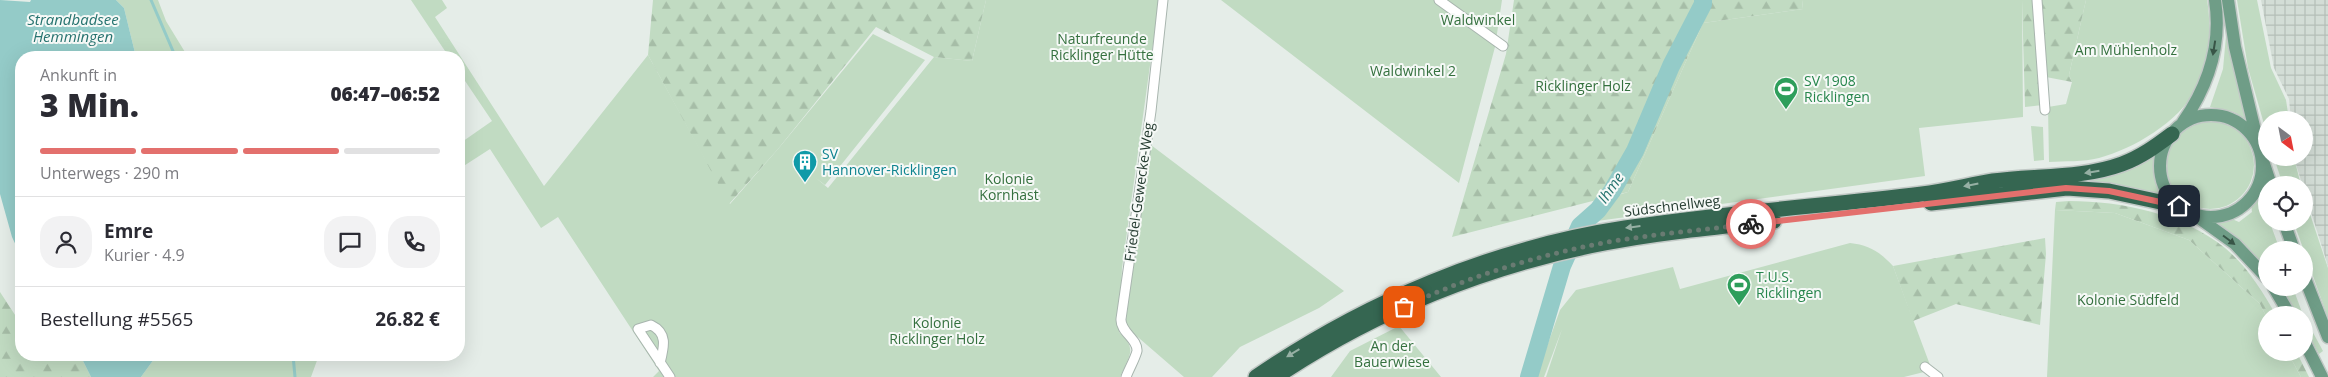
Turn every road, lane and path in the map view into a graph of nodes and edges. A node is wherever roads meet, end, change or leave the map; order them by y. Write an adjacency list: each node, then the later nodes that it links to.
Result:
1 (1163, 0): 21 (street, Friedel-Gewecke-Weg)
2 (1439, 0): 6 (street)
3 (2037, 0): 7 (street)
4 (2215, 0): 8 (main road, one-way to 8)
5 (2228, 0): 9 (main road)
6 (1503, 46)
7 (2045, 110)
8 (2177, 129): 9 (main road); 11 (highway, Südschnellweg, one-way to 11); 12 (main road)
9 (2258, 144)
10 (2262, 166): 12 (main road)
11 (2066, 181): 12 (highway, Südschnellweg); 13 (highway, Südschnellweg)
12 (2184, 209): 14 (main road, one-way to 14)
13 (1564, 246): 22 (highway, Südschnellweg, one-way to 22); 23 (highway, Südschnellweg)
14 (2258, 268)
15 (2312, 296): 16 (main road)
16 (2328, 337)
17 (2313, 359): 25 (main road)
18 (660, 363): 20 (street)
19 (1925, 367): 24 (street)
20 (670, 377)
21 (1126, 377)
22 (1256, 377)
23 (1276, 377)
24 (1938, 377)
25 (2322, 377)

